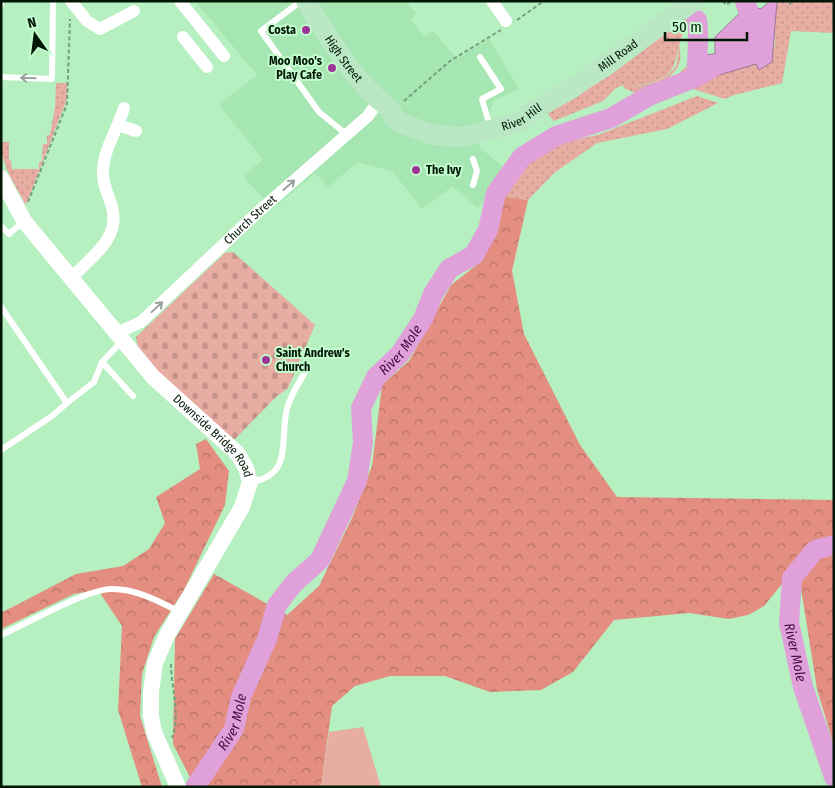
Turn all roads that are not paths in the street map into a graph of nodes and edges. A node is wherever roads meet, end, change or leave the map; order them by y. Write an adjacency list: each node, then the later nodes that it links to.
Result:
1 (53, 1): 16 (lane, one-way to 16)
2 (180, 1): 11 (street)
3 (301, 1): 23 (lane)
4 (306, 1): 17 (main road, High Street)
5 (492, 1): 9 (street)
6 (691, 2): 18 (main road, Mill Road)
7 (70, 6): 8 (street)
8 (134, 11)
9 (507, 25)
10 (183, 38): 12 (street)
11 (213, 42): 12 (street); 13 (street)
12 (196, 55): 15 (street)
13 (224, 56)
14 (480, 57): 20 (lane)
15 (207, 68)
16 (1, 77)
17 (389, 105): 18 (main road, River Hill); 20 (main road, River Hill); 23 (street, Church Street)
18 (539, 107): 20 (main road, River Hill)
19 (124, 108): 21 (street)
20 (488, 120)
21 (118, 125): 22 (street); 29 (street)
22 (136, 131)
23 (346, 134): 31 (street, Church Street, one-way to 23)
24 (473, 159): 26 (lane)
25 (1, 178): 27 (street, Downside Bridge Road)
26 (473, 186)
27 (22, 217): 28 (lane); 29 (street, Downside Bridge Road)
28 (1, 226)
29 (70, 278): 31 (street, Downside Bridge Road)
30 (1, 307): 35 (lane)
31 (120, 337): 32 (lane); 37 (street, Downside Bridge Road)
32 (102, 362): 34 (lane); 35 (lane)
33 (308, 368): 37 (lane)
34 (133, 396)
35 (67, 403): 36 (lane)
36 (1, 450)
37 (250, 482): 38 (street, Downside Bridge Road)
38 (180, 612): 39 (lane); 40 (street, Downside Bridge Road)
39 (1, 635)
40 (178, 787)

